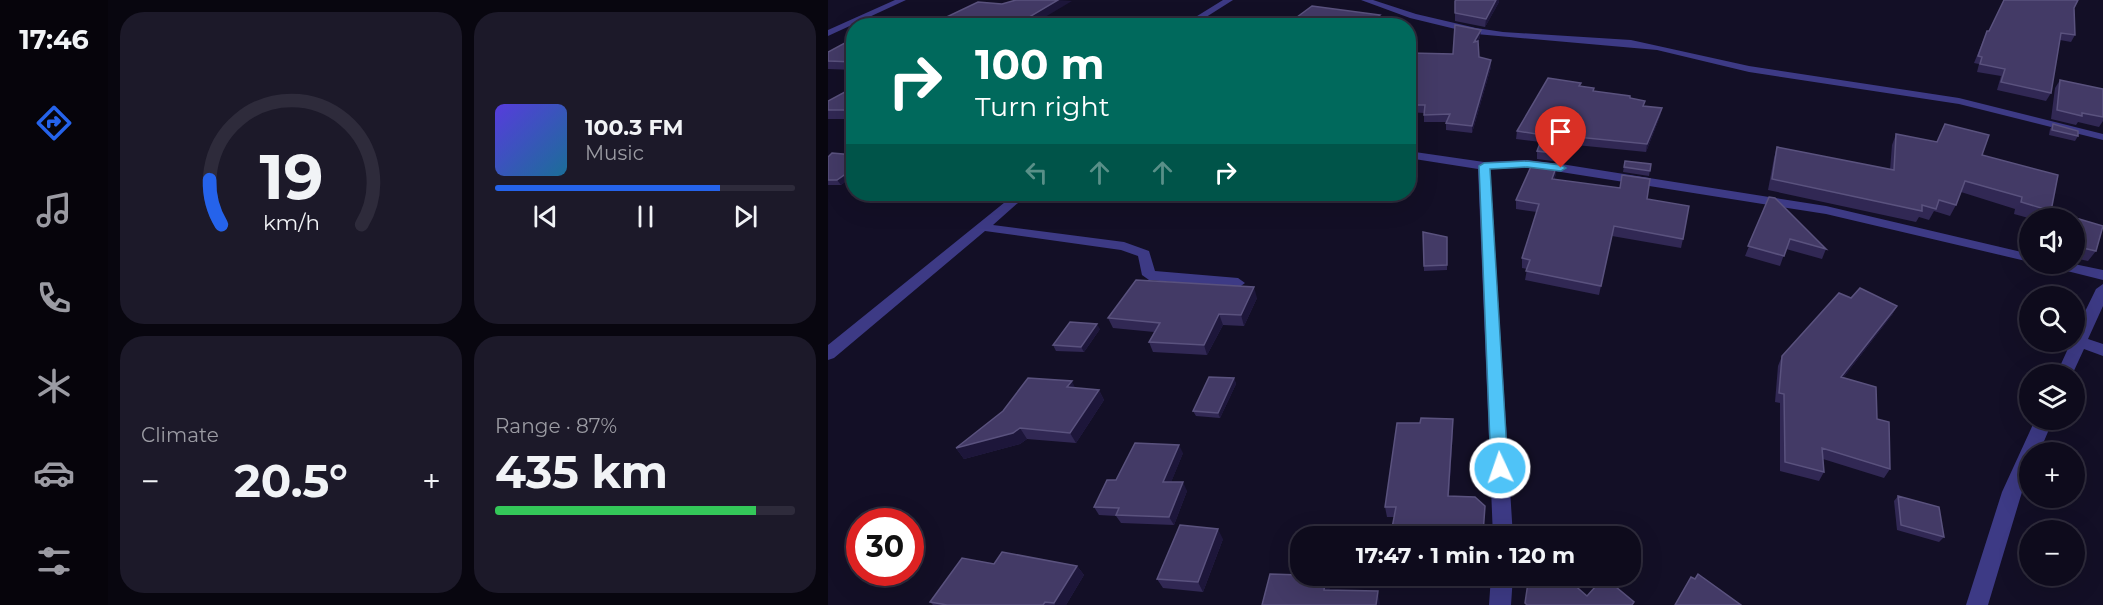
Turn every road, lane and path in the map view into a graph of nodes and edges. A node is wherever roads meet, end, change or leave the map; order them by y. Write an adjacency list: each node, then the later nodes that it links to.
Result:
1 (902, 0): 5 (street)
2 (1229, 0): 6 (street)
3 (1365, 0): 4 (street)
4 (1413, 16): 9 (street)
5 (862, 18)
6 (1199, 18)
7 (846, 25): 8 (street)
8 (828, 33)
9 (2103, 137)
10 (1416, 155): 11 (street)
11 (1484, 166): 14 (street); 24 (street)
12 (1014, 201): 13 (street)
13 (982, 227): 17 (street); 22 (street)
14 (2019, 255)
15 (2085, 271): 16 (street)
16 (2103, 275)
17 (1238, 283)
18 (2103, 289): 19 (street)
19 (2085, 329)
20 (2085, 344): 21 (street)
21 (2103, 350)
22 (828, 354)
23 (2040, 430): 27 (street)
24 (1502, 526)
25 (1501, 586): 26 (street)
26 (1500, 605)
27 (1977, 605)

